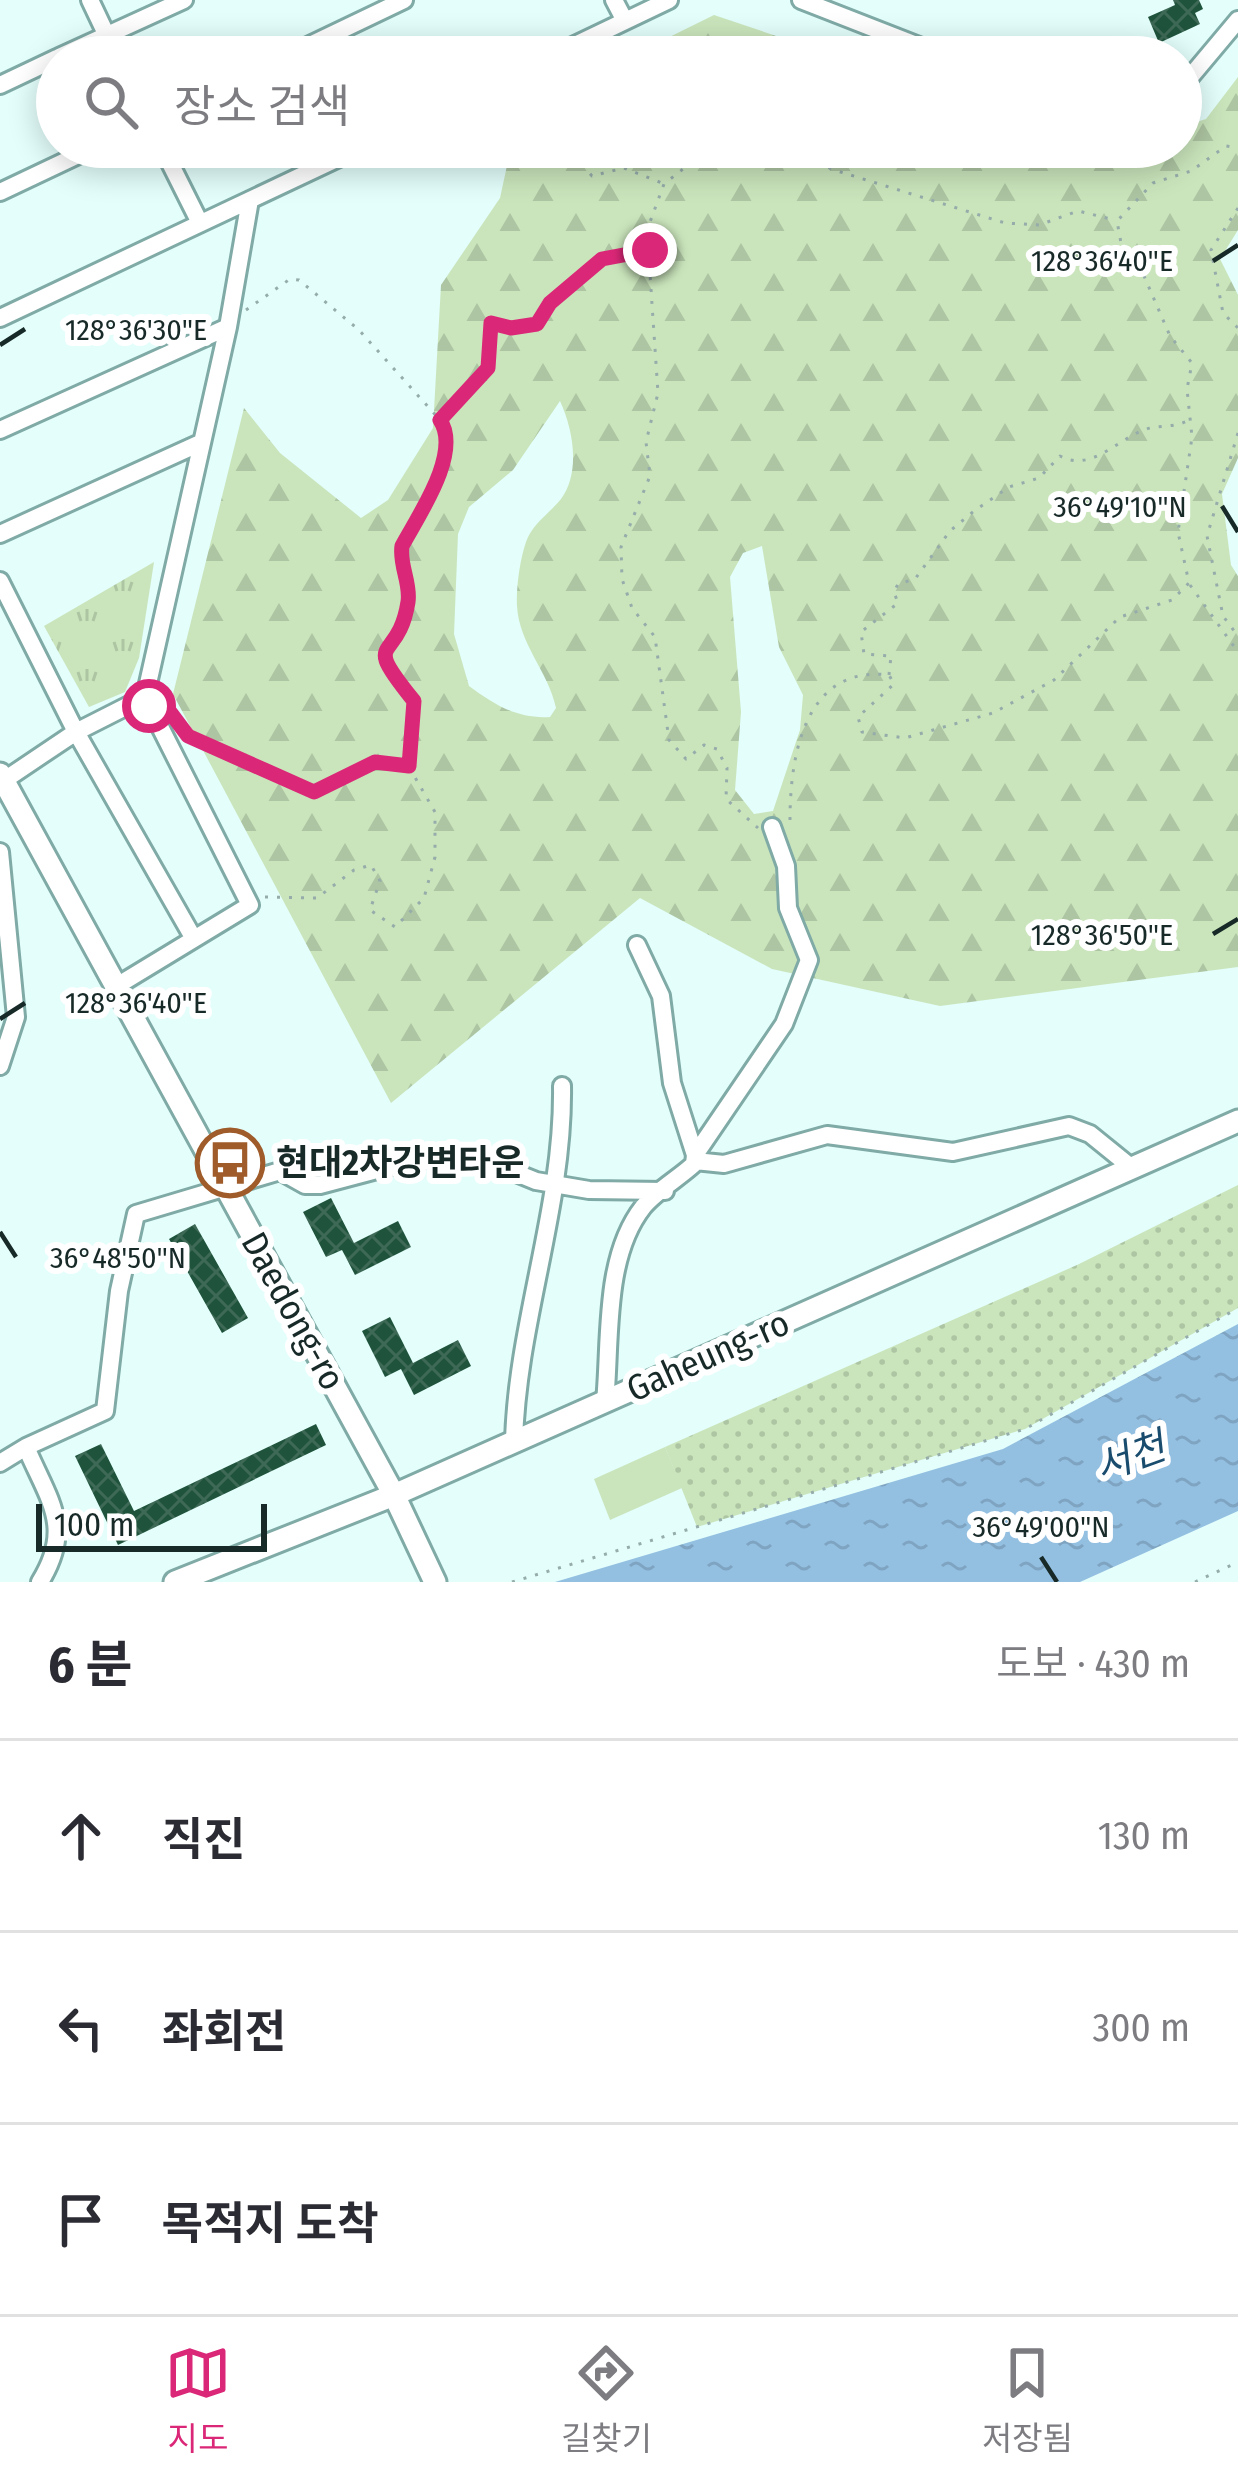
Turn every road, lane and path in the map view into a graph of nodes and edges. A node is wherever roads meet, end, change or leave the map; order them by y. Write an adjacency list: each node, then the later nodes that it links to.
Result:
1 (91, 0): 9 (street)
2 (184, 0): 9 (street)
3 (404, 0): 11 (street)
4 (614, 0): 8 (street)
5 (669, 0): 8 (street)
6 (801, 0): 13 (street)
7 (1238, 20): 14 (street)
8 (625, 21): 12 (street)
9 (106, 34): 10 (street)
10 (102, 36)
11 (329, 36)
12 (594, 36)
13 (893, 36)
14 (1202, 63)
15 (36, 68): 16 (street)
16 (0, 86)
17 (1238, 148): 18 (path)
18 (1202, 163)
19 (51, 168): 29 (street)
20 (172, 168): 33 (street)
21 (318, 168): 30 (street)
22 (585, 168): 24 (path)
23 (624, 168): 28 (path)
24 (624, 168)
25 (684, 168): 28 (path)
26 (830, 168): 32 (path)
27 (1195, 168): 32 (path)
28 (664, 184): 34 (path)
29 (0, 192)
30 (250, 200): 33 (street); 36 (street)
31 (1238, 208): 37 (path)
32 (1117, 221): 38 (path)
33 (200, 223): 35 (street)
34 (650, 250): 39 (path); 54 (path)
35 (0, 318)
36 (230, 319): 39 (path); 40 (street); 42 (street)
37 (1238, 328)
38 (1191, 419): 45 (path); 48 (path)
39 (440, 420): 52 (path)
40 (0, 430)
41 (1238, 433): 46 (path)
42 (198, 445): 43 (street); 49 (street)
43 (0, 534)
44 (0, 581): 51 (street)
45 (1189, 584): 47 (path); 48 (path)
46 (1238, 636)
47 (1238, 652)
48 (889, 675): 54 (path)
49 (145, 697): 51 (street); 56 (street)
50 (175, 718): 52 (path)
51 (76, 732): 53 (street); 57 (street)
52 (409, 766): 56 (path)
53 (1, 779): 59 (main road, Daedong-ro)
54 (772, 826): 63 (street)
55 (0, 852): 60 (street)
56 (250, 905): 57 (street)
57 (194, 939): 59 (street)
58 (638, 945): 63 (street)
59 (115, 987): 66 (main road, Daedong-ro)
60 (0, 1066)
61 (562, 1086): 65 (street)
62 (1238, 1121): 64 (main road, Gaheung-ro)
63 (695, 1158): 64 (street); 67 (street)
64 (1132, 1168): 69 (main road, Gaheung-ro)
65 (554, 1184): 66 (street); 67 (street); 70 (street)
66 (225, 1187): 71 (street); 73 (main road, Daedong-ro)
67 (665, 1191): 69 (street)
68 (1238, 1308): 78 (path)
69 (604, 1402): 70 (main road, Gaheung-ro)
70 (514, 1442): 73 (main road, Gaheung-ro)
71 (26, 1447): 72 (street); 75 (street)
72 (0, 1462)
73 (394, 1495): 76 (main road, Gaheung-ro); 77 (main road, Daedong-ro)
74 (1238, 1562): 79 (path)
75 (40, 1582)
76 (175, 1582)
77 (435, 1582)
78 (512, 1582)
79 (1195, 1582)

